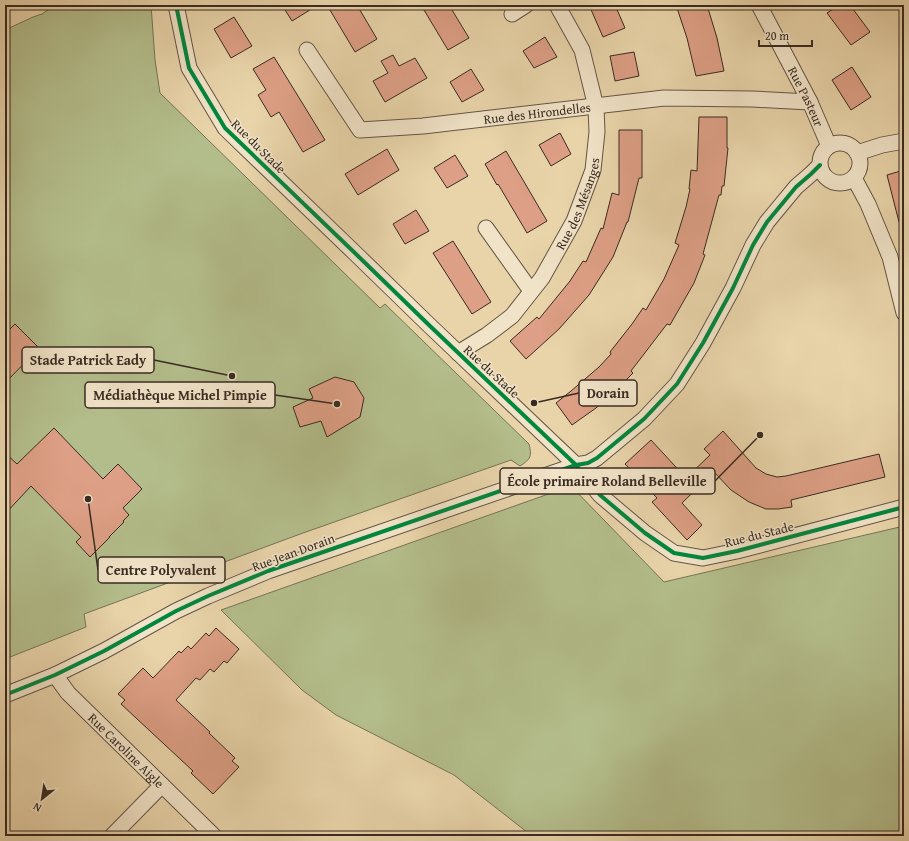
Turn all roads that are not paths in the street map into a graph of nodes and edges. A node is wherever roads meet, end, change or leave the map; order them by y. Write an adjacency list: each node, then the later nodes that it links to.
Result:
1 (176, 5): 17 (street, Rue du Stade)
2 (526, 5): 5 (street)
3 (557, 5): 8 (street, Rue des Mésanges)
4 (759, 5): 7 (street, Rue Pasteur)
5 (512, 14)
6 (307, 50): 8 (street, Rue des Hirondelles)
7 (810, 102): 8 (street, Rue des Hirondelles); 10 (street, Rue Pasteur)
8 (596, 107): 15 (street, Rue des Mésanges)
9 (904, 140): 11 (street)
10 (829, 146): 11 (street); 12 (street)
11 (857, 153): 13 (street)
12 (820, 165): 13 (street); 18 (street, Rue Jean Dorain)
13 (854, 178): 16 (street)
14 (486, 228): 15 (street)
15 (531, 291): 17 (street, Rue des Mésanges)
16 (904, 314)
17 (458, 353): 18 (street, Rue du Stade)
18 (576, 465): 19 (street, Rue du Stade); 20 (street, Rue Jean Dorain)
19 (904, 507)
20 (55, 675): 21 (street, Rue Jean Dorain); 22 (street, Rue Caroline Aigle)
21 (5, 695)
22 (162, 785): 23 (street); 24 (street, Rue Caroline Aigle)
23 (112, 836)
24 (214, 836)

